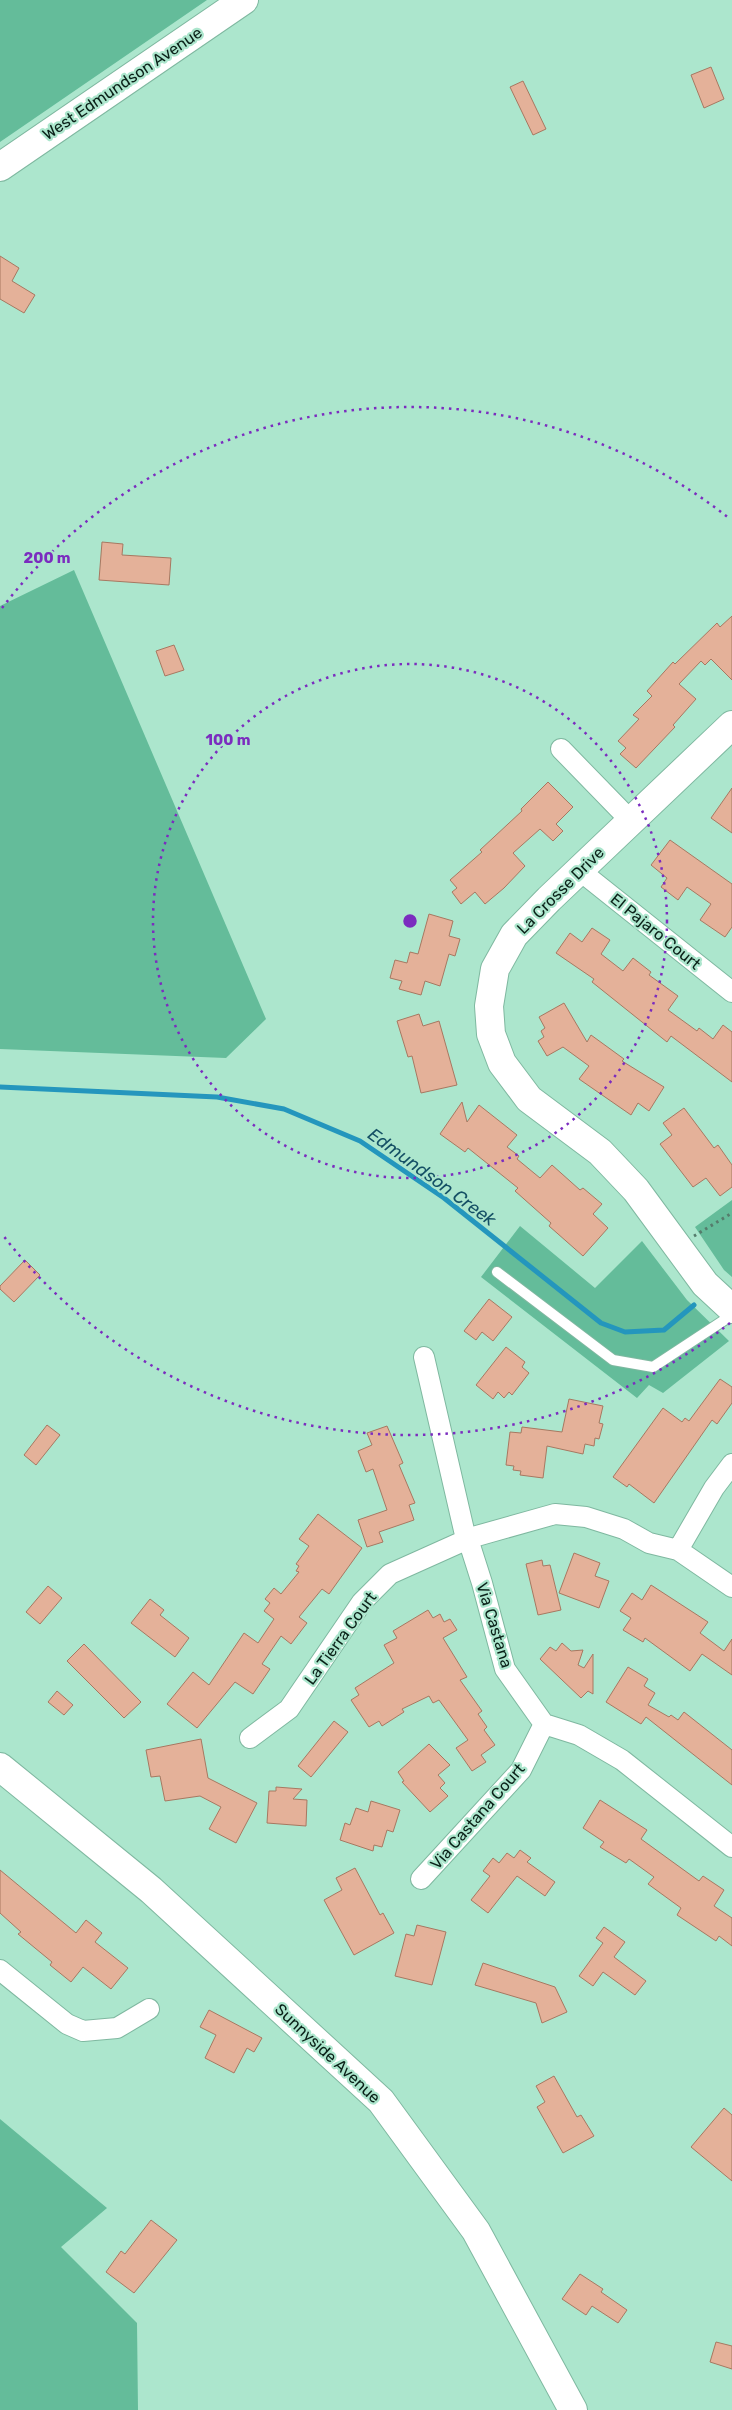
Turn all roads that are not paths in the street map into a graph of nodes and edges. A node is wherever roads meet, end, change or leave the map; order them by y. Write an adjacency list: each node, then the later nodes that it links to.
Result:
1 (244, 0): 2 (street, West Edmundson Avenue)
2 (0, 166)
3 (731, 728): 5 (street, La Crosse Drive)
4 (561, 749): 5 (street)
5 (631, 820): 6 (street, La Crosse Drive)
6 (579, 870): 7 (street, El Pajaro Court); 9 (street, La Crosse Drive)
7 (732, 992)
8 (497, 1272): 10 (lane)
9 (732, 1309)
10 (732, 1315)
11 (424, 1357): 13 (street, Via Castana)
12 (732, 1464): 14 (street)
13 (467, 1539): 14 (street, La Tierra Court); 16 (street, Via Castana); 17 (street, La Tierra Court)
14 (678, 1550): 15 (street)
15 (732, 1587)
16 (544, 1724): 19 (street); 20 (street, Via Castana Court)
17 (250, 1738)
18 (0, 1766): 23 (street, Sunnyside Avenue)
19 (732, 1847)
20 (421, 1879)
21 (0, 1970): 22 (street)
22 (149, 2008)
23 (573, 2410)

